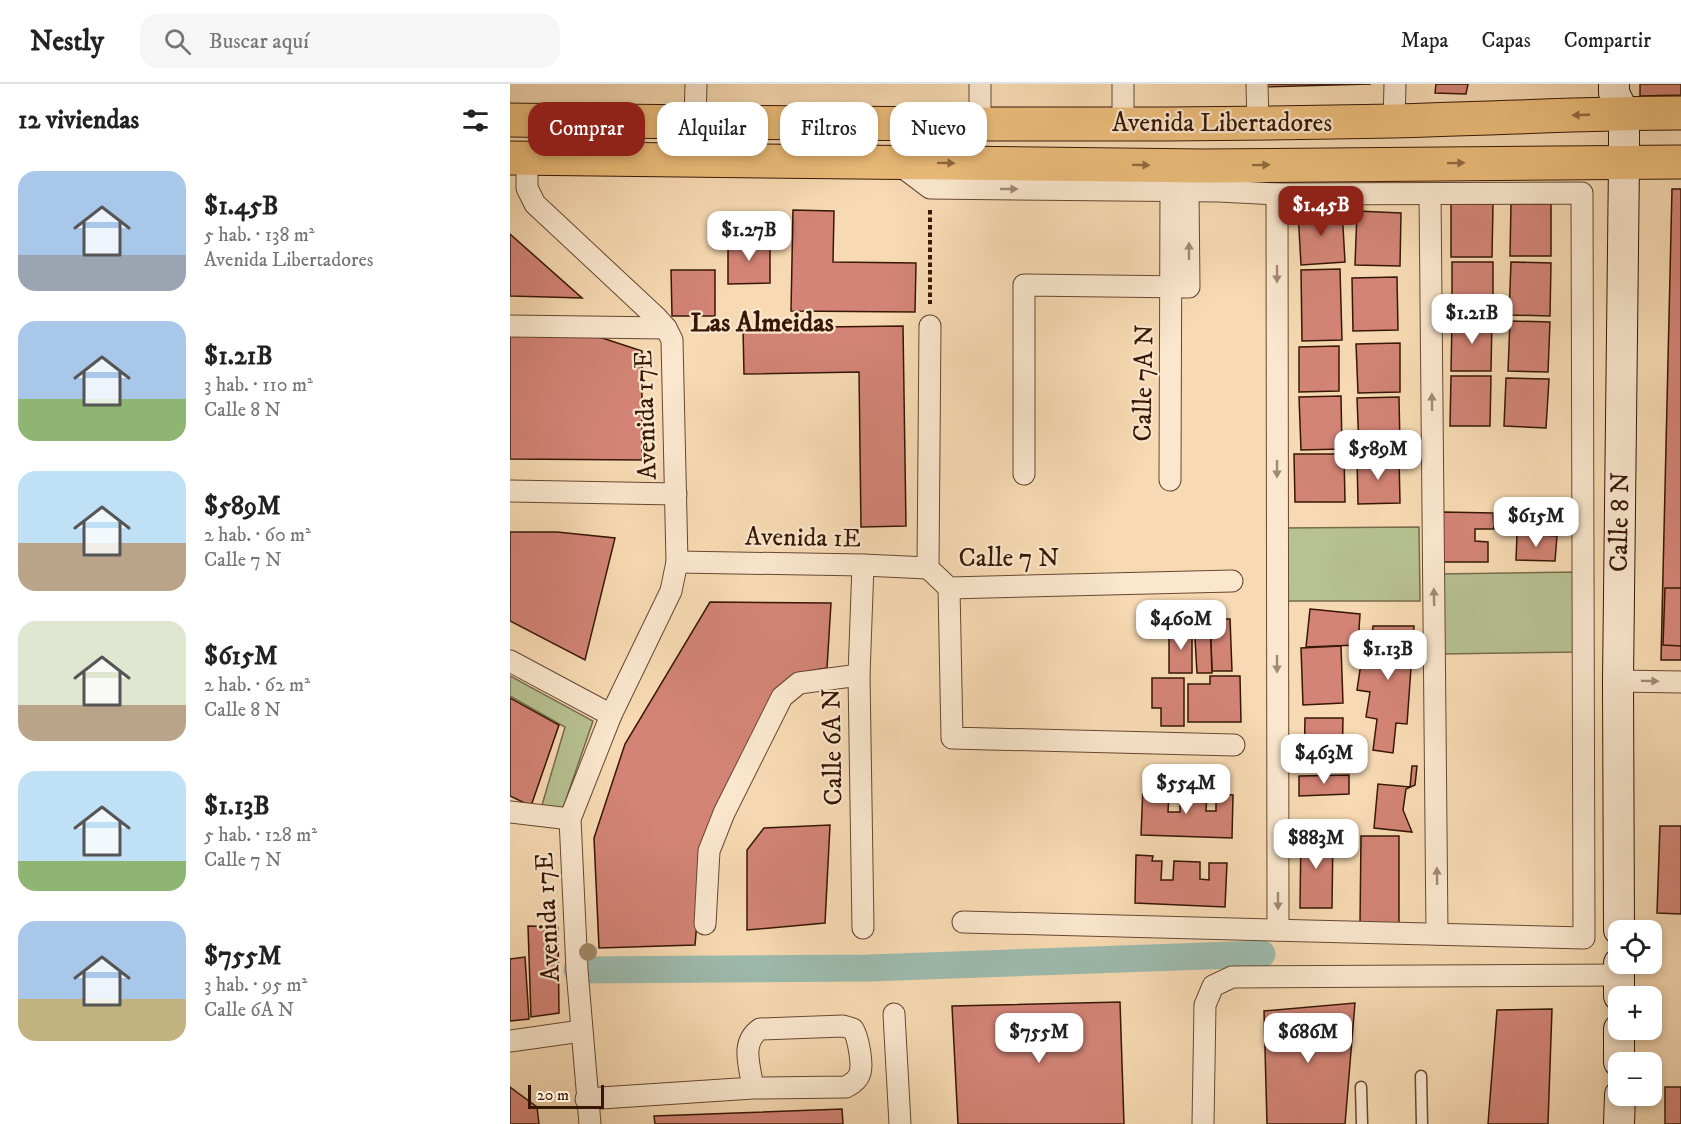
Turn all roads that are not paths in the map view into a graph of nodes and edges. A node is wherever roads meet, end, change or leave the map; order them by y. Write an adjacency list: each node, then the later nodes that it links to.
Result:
1 (696, 84): 7 (street)
2 (980, 84): 8 (street)
3 (1123, 84): 16 (street)
4 (1257, 84): 17 (street)
5 (1395, 84): 11 (street)
6 (1624, 94): 9 (main road, Avenida Libertadores); 11 (main road, Avenida Libertadores, one-way to 11); 19 (street, Calle 8 N)
7 (696, 102)
8 (980, 102)
9 (1681, 113)
10 (510, 120): 12 (main road, Avenida Libertadores)
11 (1394, 121): 17 (main road, Avenida Libertadores)
12 (657, 122)
13 (768, 122): 14 (main road, Avenida Libertadores)
14 (890, 123)
15 (987, 123): 16 (main road, Avenida Libertadores)
16 (1122, 123): 17 (main road, Avenida Libertadores)
17 (1258, 123)
18 (896, 162): 21 (main road, Avenida Libertadores); 22 (main road, Avenida Libertadores, one-way to 22); 22 (street, Avenida Libertadores, one-way to 22)
19 (1624, 162): 20 (main road, Avenida Libertadores); 23 (main road, Avenida Libertadores, one-way to 19); 41 (street, Calle 8 N)
20 (1681, 162)
21 (519, 173): 29 (street, Avenida 17E)
22 (1080, 177): 23 (main road, Avenida Libertadores, one-way to 23); 23 (street, Avenida Libertadores)
23 (1200, 184): 24 (street, Avenida Libertadores); 26 (street, Calle 7A N)
24 (1277, 194): 25 (street, Avenida Libertadores); 51 (street, one-way to 51)
25 (1430, 194): 52 (street, one-way to 25); 52 (street, Avenida Libertadores)
26 (1172, 287): 30 (street); 31 (street, Calle 7A N)
27 (510, 326): 29 (street)
28 (930, 326): 36 (street, Calle 7 N)
29 (666, 328): 33 (street, Avenida 17E)
30 (1024, 474)
31 (1170, 480)
32 (510, 491): 33 (street)
33 (676, 494): 34 (street, Avenida 17E)
34 (677, 562): 35 (street, Avenida 1E); 43 (street, Avenida 17E)
35 (863, 565): 36 (street, Avenida 1E); 40 (street, Calle 6A N)
36 (928, 568): 38 (street, Calle 7 N)
37 (1232, 581): 38 (street, Calle 7 N)
38 (949, 588): 44 (street)
39 (510, 661): 43 (street)
40 (859, 675): 49 (street); 50 (street, Calle 6A N)
41 (1618, 681): 42 (street, one-way to 42); 47 (street, Calle 8 N)
42 (1681, 682)
43 (611, 715): 46 (street, Avenida 17E)
44 (1233, 745)
45 (510, 812): 46 (street)
46 (570, 819): 55 (street, Avenida 17E)
47 (1619, 920)
48 (963, 922): 51 (street)
49 (705, 924)
50 (863, 928)
51 (1278, 930): 52 (street)
52 (1437, 934)
53 (1619, 978): 64 (street)
54 (894, 1014): 63 (street)
55 (581, 1030): 56 (street); 60 (street, Avenida 17E)
56 (510, 1041)
57 (1421, 1076): 66 (lane)
58 (1361, 1087): 65 (lane)
59 (753, 1088): 59 (street); 60 (street)
60 (586, 1099): 62 (street, Avenida 17E)
61 (1620, 1106): 67 (street)
62 (590, 1124)
63 (900, 1124)
64 (1203, 1124)
65 (1362, 1124)
66 (1422, 1124)
67 (1619, 1124)

